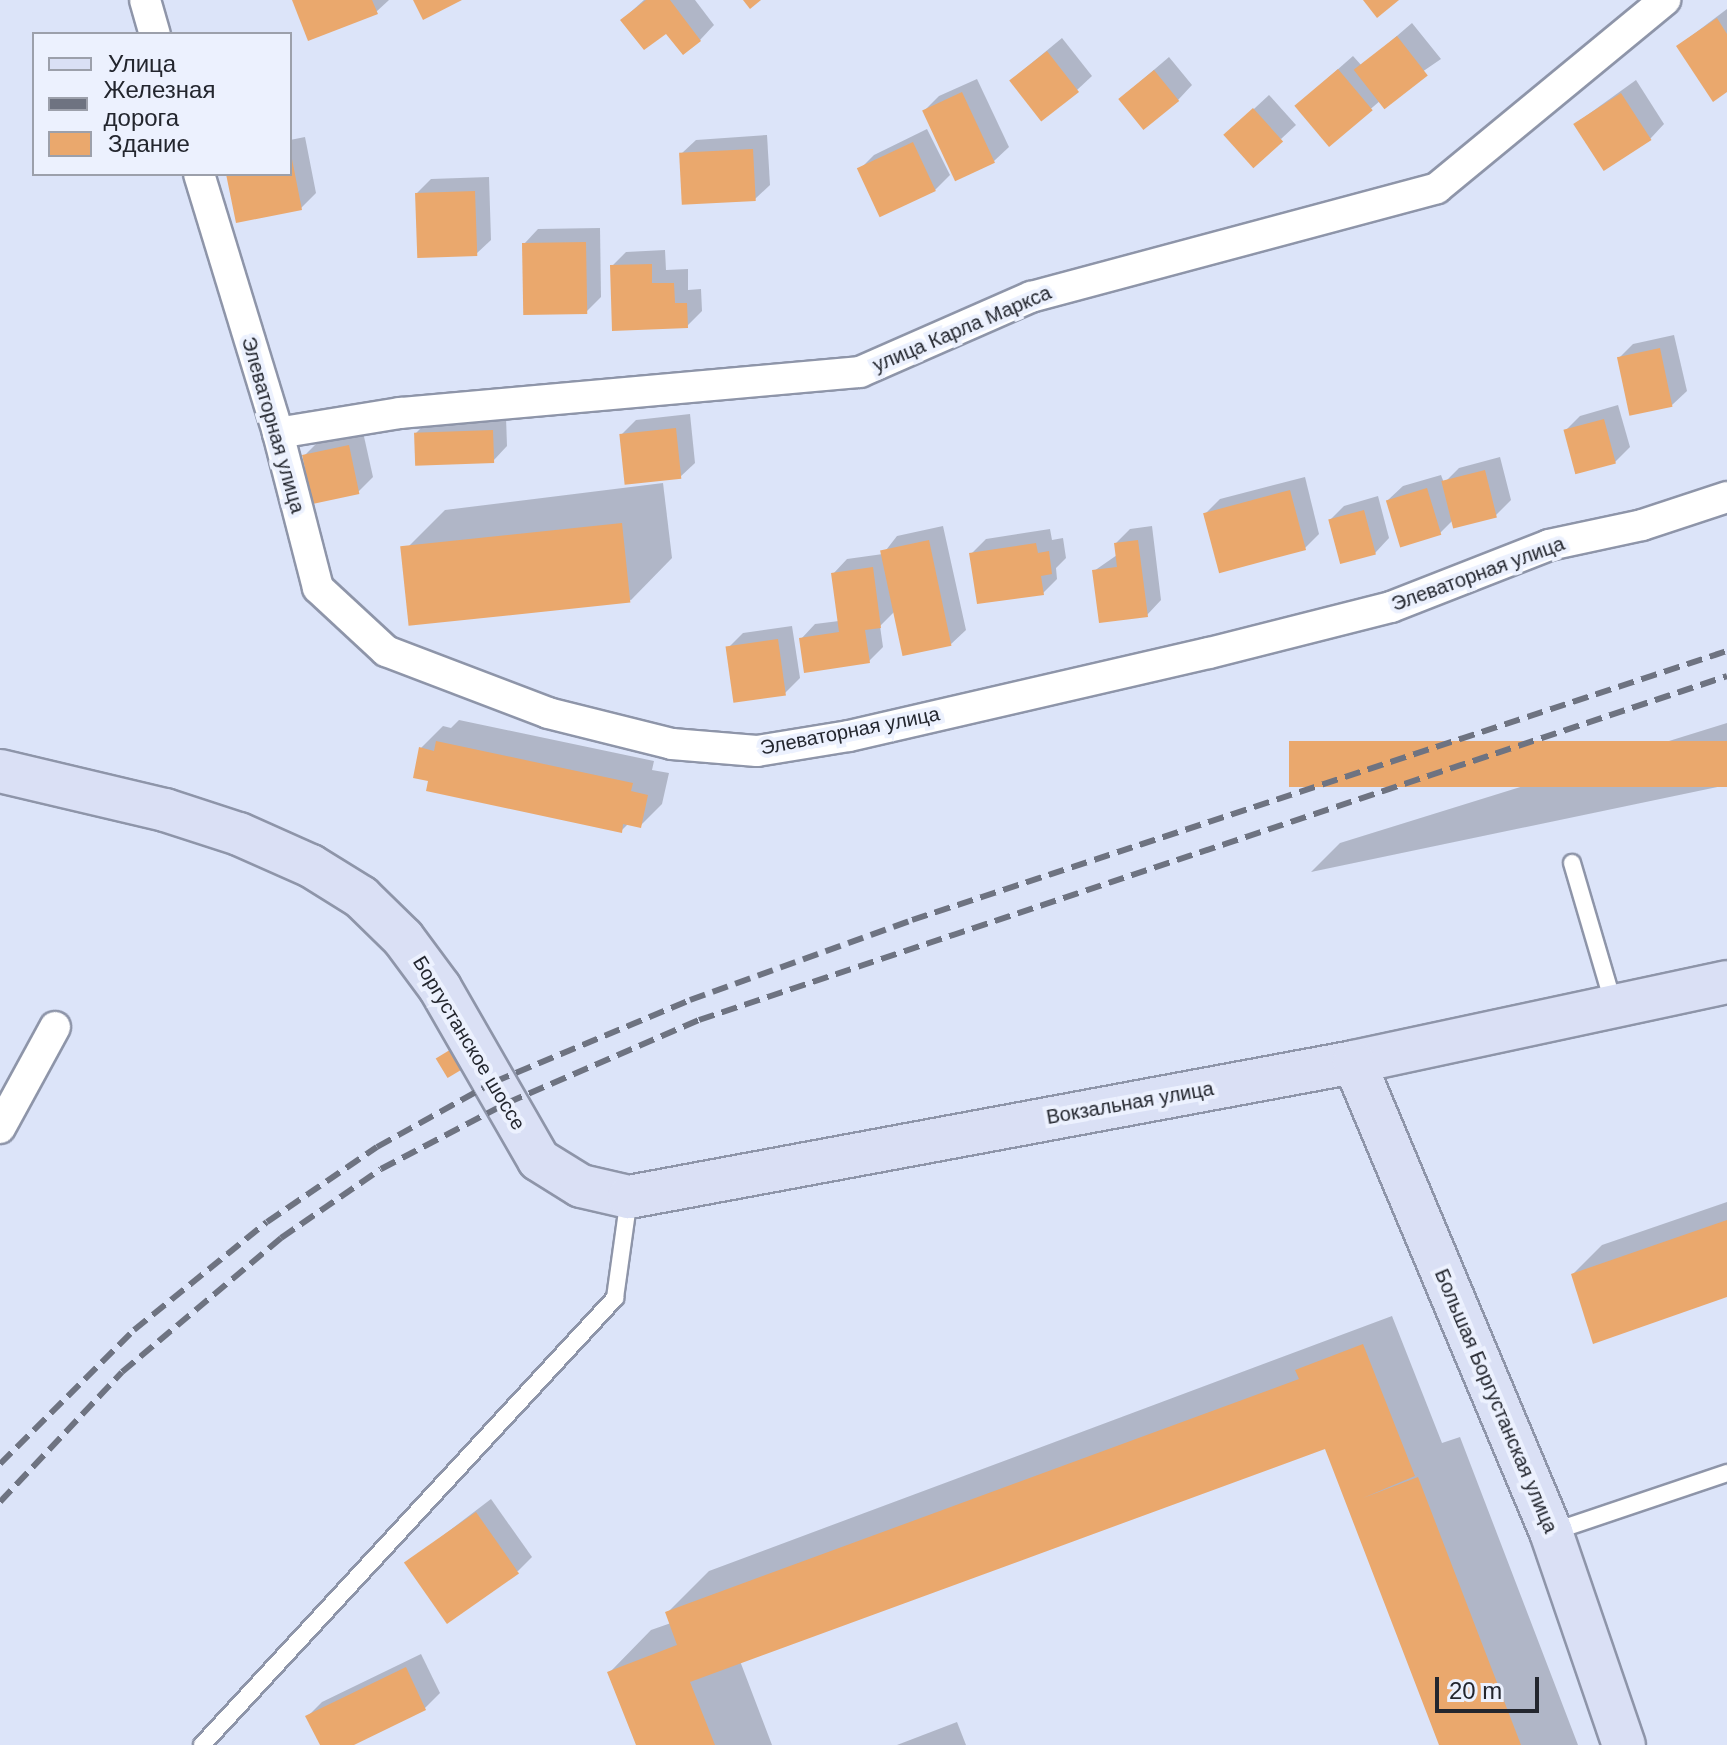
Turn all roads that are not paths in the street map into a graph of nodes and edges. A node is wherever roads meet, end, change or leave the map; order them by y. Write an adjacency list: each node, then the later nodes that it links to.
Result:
1 (145, 0): 3 (street)
2 (1665, 0): 5 (street, улица Карла Маркса)
3 (154, 32)
4 (200, 176): 5 (street, Элеваторная улица)
5 (278, 433): 6 (street, Элеваторная улица)
6 (1727, 497)
7 (0, 771): 14 (street, Боргустанское шоссе)
8 (1572, 863): 10 (lane)
9 (1727, 982): 10 (street, Вокзальная улица)
10 (1614, 1006): 12 (street, Вокзальная улица)
11 (55, 1027): 13 (street)
12 (1354, 1062): 15 (street, Вокзальная улица); 17 (street, Большая Боргустанская улица)
13 (0, 1128)
14 (539, 1160): 15 (street, Вокзальная улица)
15 (629, 1197): 18 (lane)
16 (1727, 1473): 17 (lane)
17 (1551, 1532): 19 (street, Большая Боргустанская улица)
18 (202, 1745)
19 (1624, 1745)

